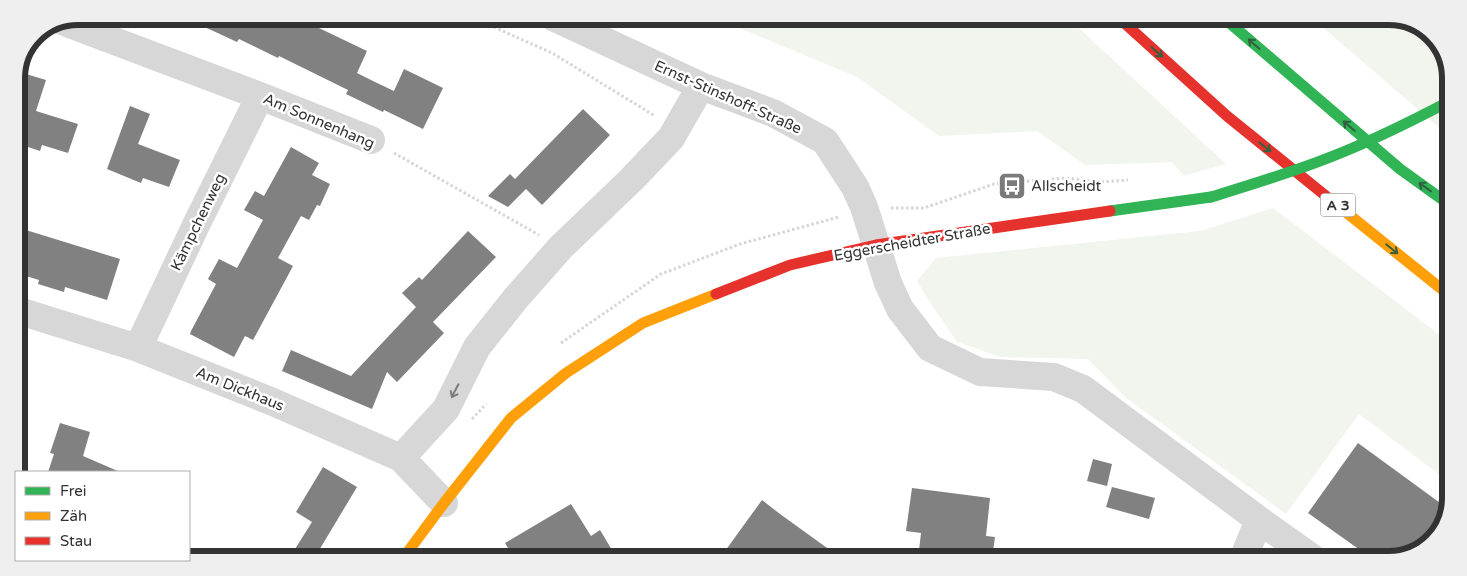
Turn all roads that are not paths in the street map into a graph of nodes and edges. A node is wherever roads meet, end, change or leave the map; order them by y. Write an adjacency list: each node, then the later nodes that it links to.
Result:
1 (73, 25): 6 (street, Am Sonnenhang)
2 (568, 25): 5 (street, Ernst-Stinshoff-Straße)
3 (1127, 25): 11 (main road, A 3, one-way to 11)
4 (1232, 25): 9 (main road, one-way to 4)
5 (701, 86): 10 (street, Ernst-Stinshoff-Straße); 14 (street, one-way to 14)
6 (260, 96): 8 (street, Am Sonnenhang); 13 (street, Kämpchenweg)
7 (1442, 105): 10 (main road, Eggerscheidter Straße, bridge)
8 (371, 140)
9 (1442, 199)
10 (876, 245): 15 (main road, Eggerscheidter Straße); 16 (street)
11 (1442, 289)
12 (25, 313): 13 (street, Am Dickhaus)
13 (138, 348): 14 (street, Am Dickhaus)
14 (401, 458): 15 (street, Am Dickhaus)
15 (444, 503): 17 (main road, Eggerscheidter Straße)
16 (1259, 520): 18 (street); 19 (street)
17 (408, 551)
18 (1246, 551)
19 (1302, 551)

